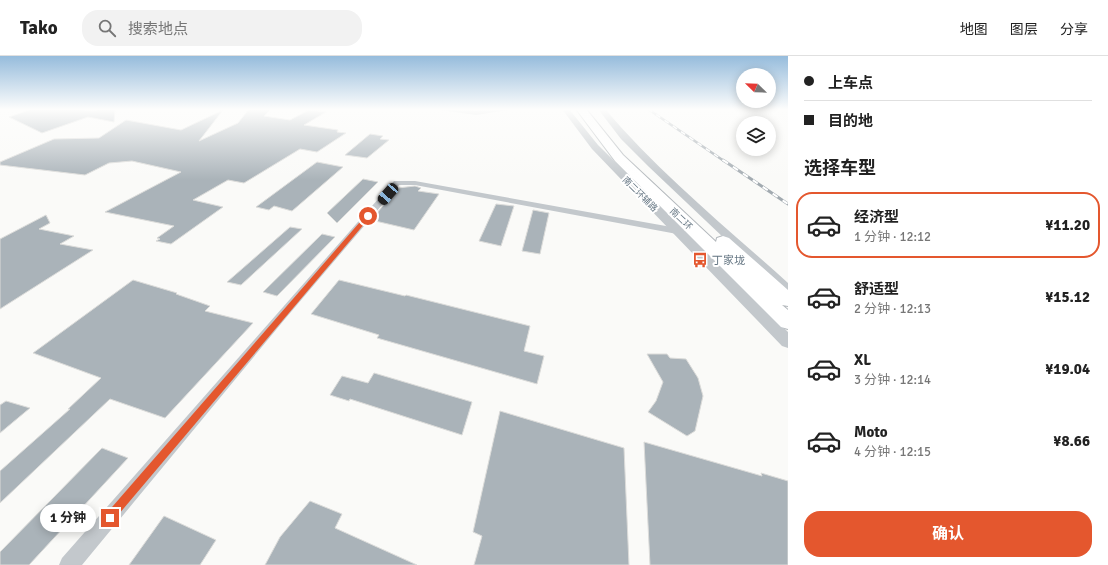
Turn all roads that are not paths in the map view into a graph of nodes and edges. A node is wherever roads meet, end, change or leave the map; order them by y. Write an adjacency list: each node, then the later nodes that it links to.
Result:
1 (584, 133): 7 (street, 南二环辅路)
2 (592, 133): 6 (highway)
3 (599, 133): 6 (highway, 南二环)
4 (613, 133): 9 (highway, 南二环)
5 (621, 133): 8 (street)
6 (619, 158): 10 (highway, 南二环)
7 (677, 232): 11 (street, 南二环辅路); 12 (street)
8 (788, 292)
9 (788, 300)
10 (788, 322)
11 (788, 342)
12 (69, 565)

